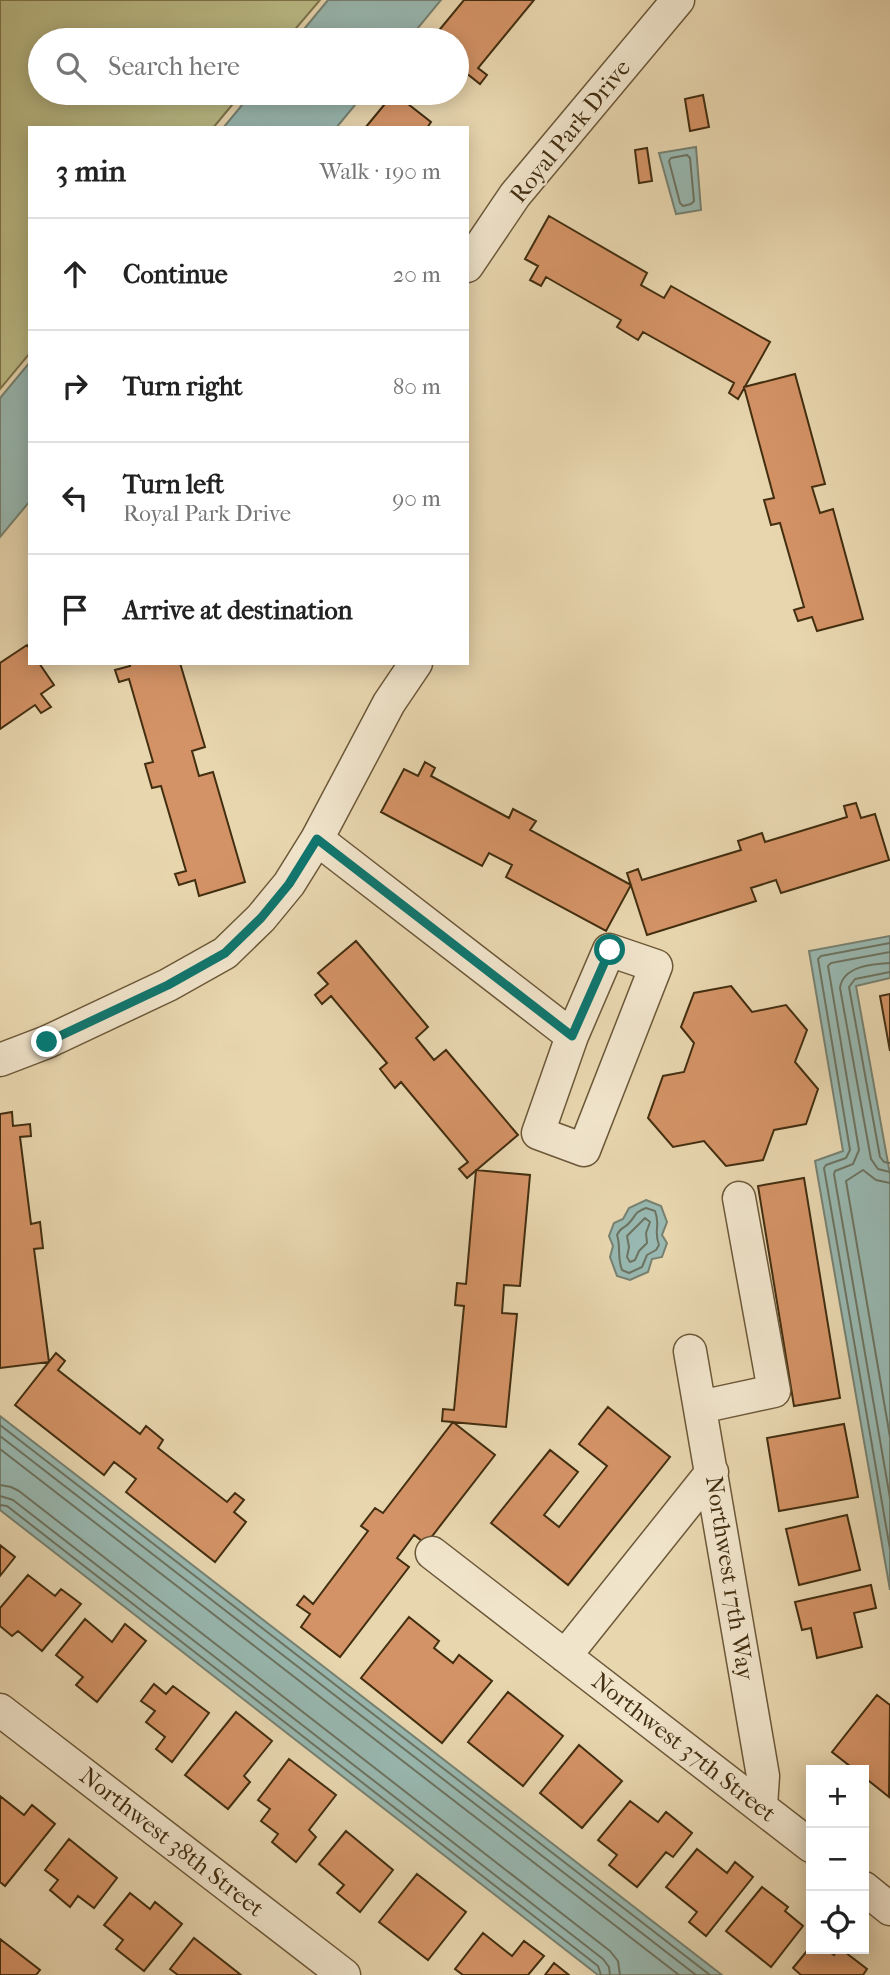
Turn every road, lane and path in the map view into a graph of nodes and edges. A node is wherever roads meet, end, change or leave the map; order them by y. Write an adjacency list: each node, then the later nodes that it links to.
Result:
1 (678, 0): 2 (street, Royal Park Drive)
2 (469, 263)
3 (414, 665): 4 (street)
4 (317, 839): 5 (street); 6 (street)
5 (572, 1036): 5 (street)
6 (0, 1060)
7 (738, 1198): 9 (street)
8 (690, 1350): 9 (street, Northwest 17th Way)
9 (700, 1408): 10 (street, Northwest 17th Way)
10 (712, 1472): 12 (street); 14 (street, Northwest 17th Way)
11 (432, 1553): 12 (street, Northwest 37th Street)
12 (561, 1652): 14 (street, Northwest 37th Street)
13 (0, 1710): 16 (street, Northwest 38th Street)
14 (761, 1806): 15 (street, Northwest 37th Street)
15 (806, 1842)
16 (344, 1975)

